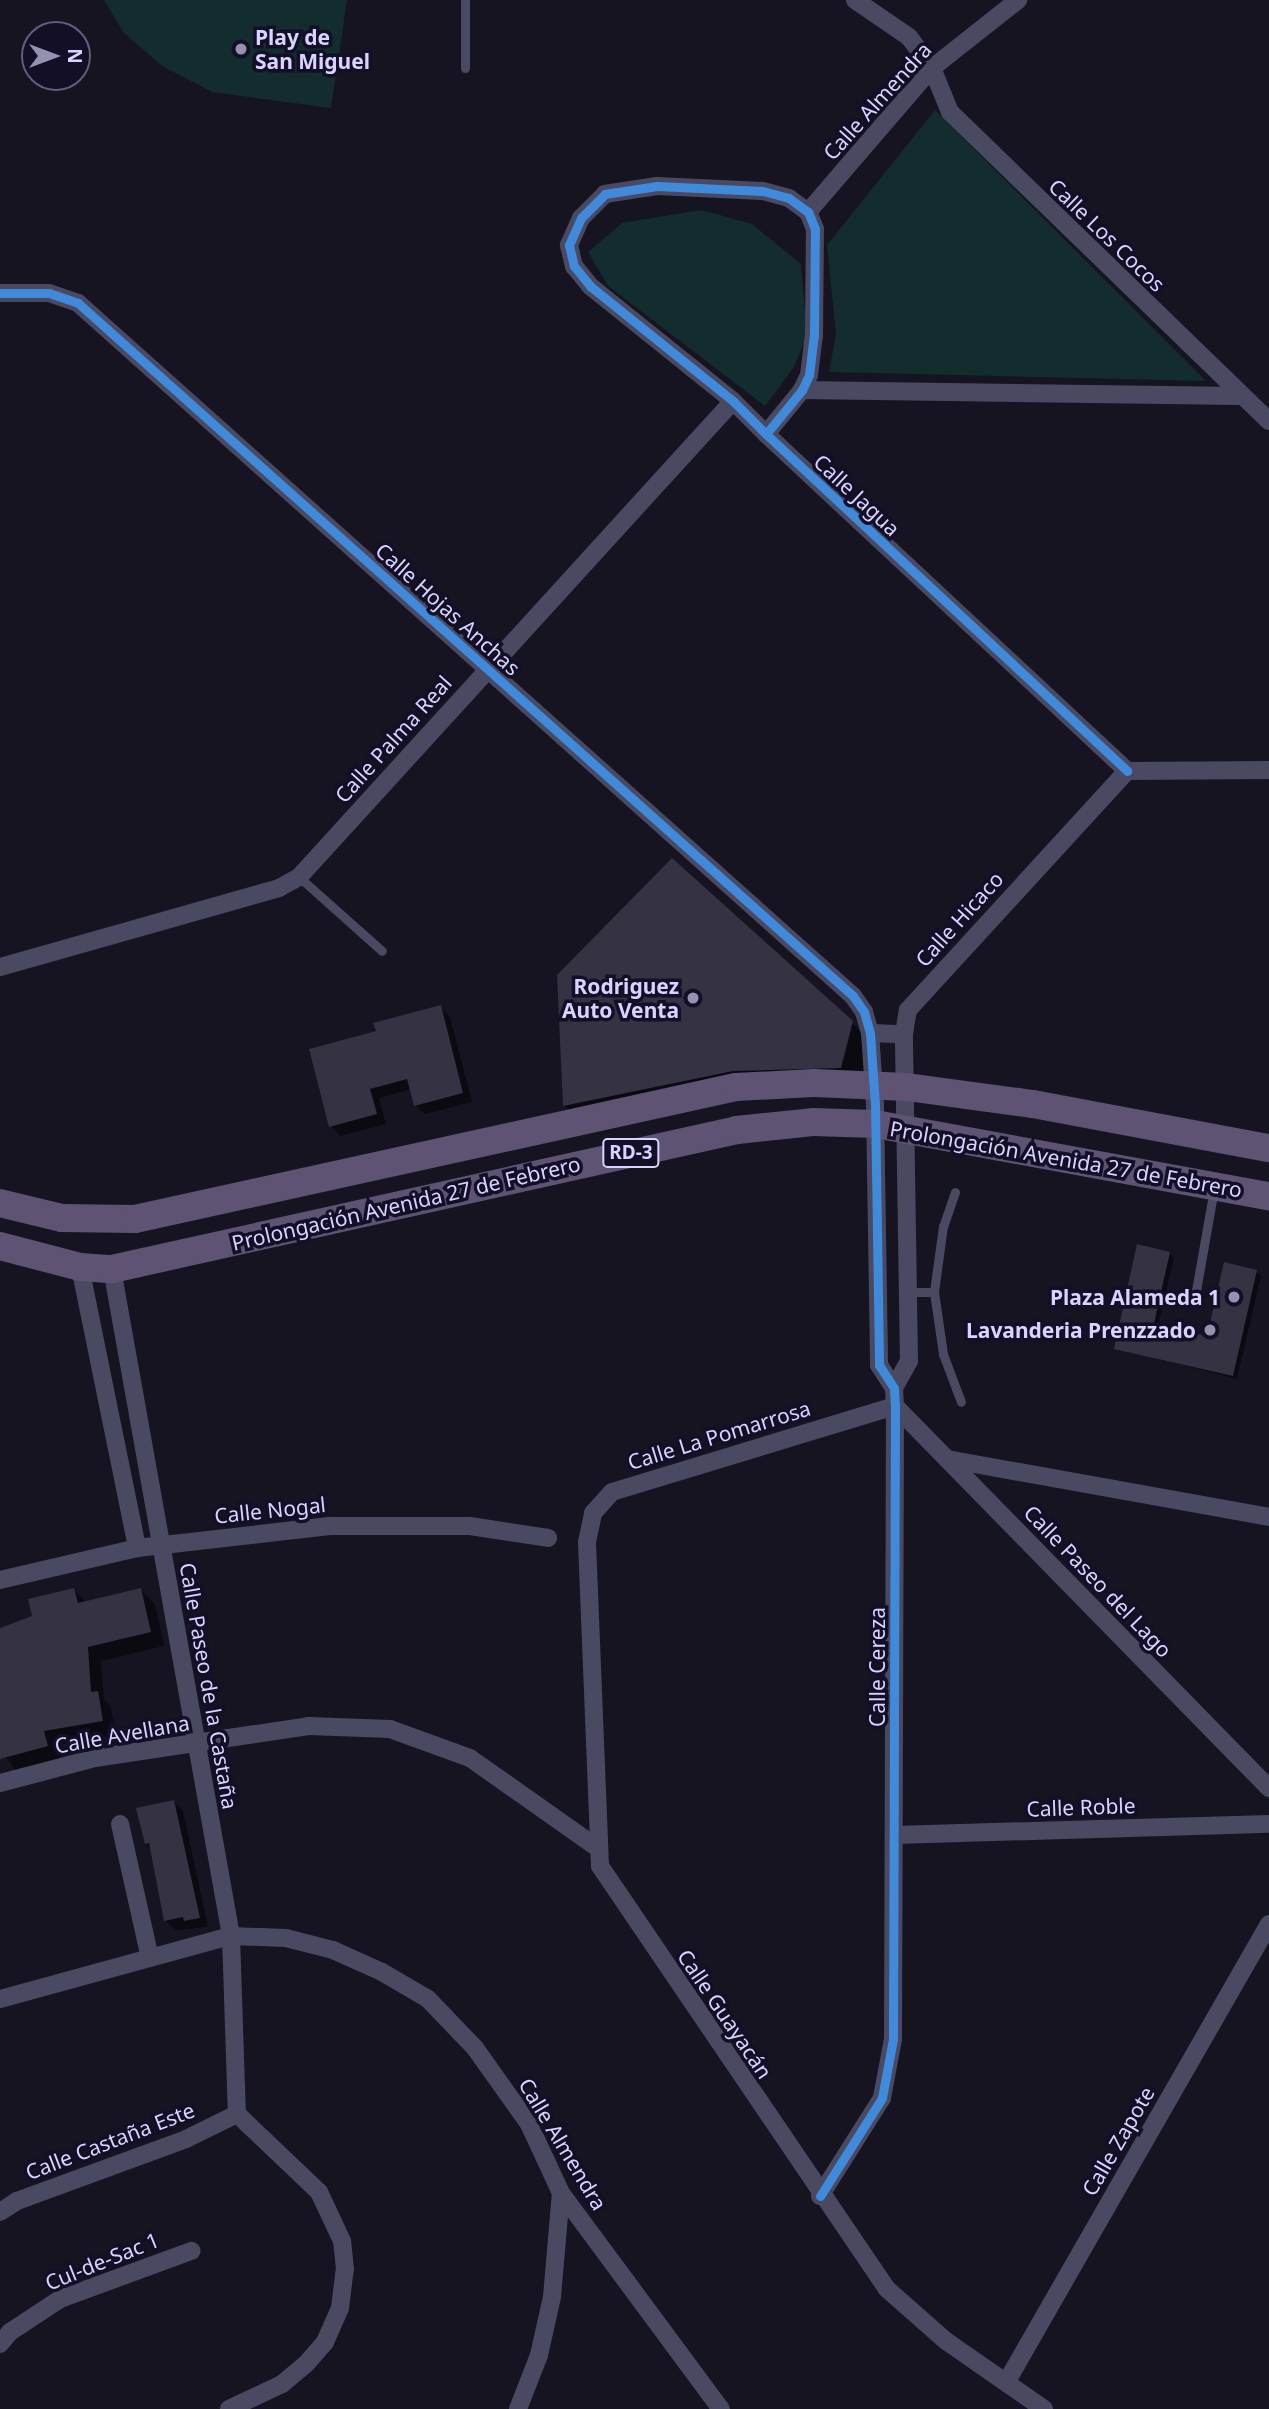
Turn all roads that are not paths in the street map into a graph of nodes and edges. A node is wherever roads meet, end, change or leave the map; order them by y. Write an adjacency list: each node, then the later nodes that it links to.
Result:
1 (465, 0): 4 (lane)
2 (855, 0): 5 (street, Calle Los Cocos)
3 (1018, 0): 5 (street, Calle Almendra)
4 (465, 68)
5 (932, 68): 6 (street, Calle Almendra); 9 (street, Calle Los Cocos)
6 (808, 212): 8 (street); 10 (street, Calle Jagua)
7 (0, 293): 13 (street, Calle Hojas Anchas)
8 (802, 390): 9 (street); 12 (street)
9 (1240, 396): 11 (street, Calle Los Cocos)
10 (733, 401): 12 (street, Calle Jagua); 13 (street, Calle Palma Real)
11 (1269, 421)
12 (766, 434): 15 (street, Calle Jagua)
13 (488, 667): 16 (street, Calle Palma Real); 19 (street, Calle Hojas Anchas)
14 (1269, 769): 15 (street)
15 (1127, 771): 20 (street, Calle Hicaco)
16 (299, 877): 17 (lane); 18 (street, Calle Palma Real)
17 (382, 951)
18 (0, 967)
19 (870, 1033): 20 (street); 21 (street, Calle Cereza)
20 (904, 1034): 22 (street, Calle Hicaco)
21 (874, 1085): 22 (main road, Prolongación Avenida 27 de Febrero / RD-3); 23 (street, Calle Cereza); 29 (main road, Prolongación Avenida 27 de Febrero / RD-3)
22 (906, 1087): 24 (street, Calle Hicaco); 25 (main road, Prolongación Avenida 27 de Febrero / RD-3)
23 (875, 1124): 24 (main road, Prolongación Avenida 27 de Febrero / RD-3); 32 (main road, Prolongación Avenida 27 de Febrero / RD-3); 36 (street, Calle Cereza)
24 (906, 1130): 26 (main road, Prolongación Avenida 27 de Febrero / RD-3); 33 (street, Calle Cereza)
25 (1269, 1148)
26 (1214, 1186): 28 (main road, Prolongación Avenida 27 de Febrero / RD-3); 35 (lane)
27 (955, 1192): 34 (lane)
28 (1269, 1196)
29 (0, 1203)
30 (0, 1246): 31 (main road, Prolongación Avenida 27 de Febrero / RD-3)
31 (80, 1268): 32 (main road, Prolongación Avenida 27 de Febrero / RD-3); 43 (street)
32 (112, 1269): 42 (street, Calle Paseo de la Castaña)
33 (908, 1292): 34 (lane); 36 (street, Calle Cereza)
34 (934, 1292): 37 (lane)
35 (1194, 1302)
36 (894, 1397): 38 (street, Calle Paseo del Lago); 41 (street, Calle La Pomarrosa); 50 (street, Calle Cereza)
37 (961, 1402)
38 (947, 1459): 39 (street); 47 (street, Calle Paseo del Lago)
39 (1269, 1517)
40 (548, 1538): 42 (street, Calle Nogal)
41 (586, 1542): 51 (street, Calle Guayacán)
42 (162, 1545): 43 (street, Calle Nogal); 45 (street, Calle Paseo de la Castaña)
43 (137, 1548): 44 (street, Calle Nogal)
44 (0, 1580)
45 (196, 1744): 46 (street, Calle Avellana); 51 (street, Calle Avellana); 53 (street, Calle Paseo de la Castaña)
46 (0, 1783)
47 (1269, 1788)
48 (120, 1824): 54 (street)
49 (1269, 1824): 50 (street, Calle Roble)
50 (894, 1835): 58 (street, Calle Cereza)
51 (596, 1847): 58 (street, Calle Guayacán)
52 (1269, 1924): 62 (street, Calle Zapote)
53 (231, 1936): 54 (street, Calle Almendra); 56 (street, Calle Paseo de la Castaña); 57 (street, Calle Almendra)
54 (150, 1958): 55 (street, Calle Almendra)
55 (0, 1999)
56 (237, 2114): 59 (street, Calle Castaña Este); 63 (street)
57 (561, 2193): 64 (street); 65 (street, Calle Almendra)
58 (820, 2196): 62 (street, Calle Guayacán)
59 (0, 2212)
60 (191, 2250): 61 (street, Cul-de-Sac 1)
61 (0, 2344)
62 (1007, 2381): 66 (street, Calle Guayacán)
63 (229, 2409)
64 (518, 2409)
65 (720, 2409)
66 (1044, 2409)

